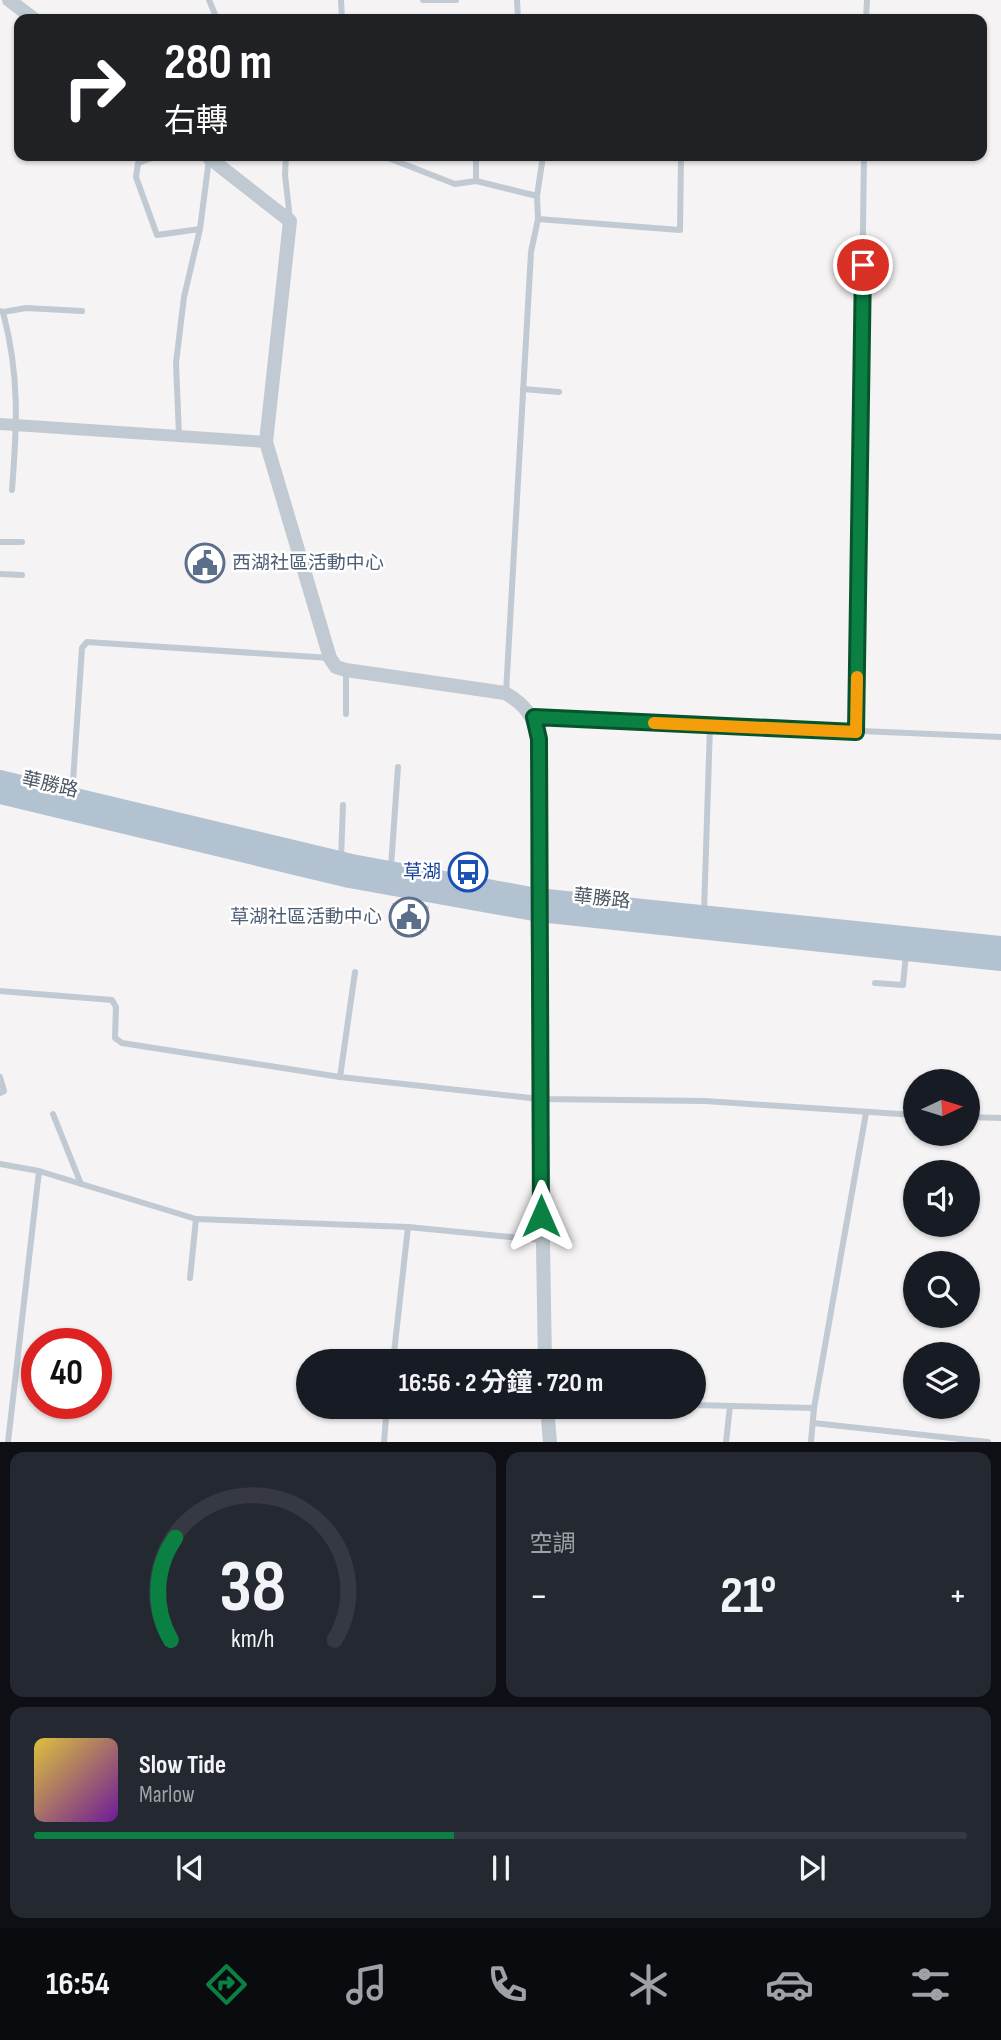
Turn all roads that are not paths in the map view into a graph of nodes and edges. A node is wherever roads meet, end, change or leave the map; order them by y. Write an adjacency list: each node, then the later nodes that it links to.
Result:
1 (9, 0): 4 (street)
2 (423, 0): 3 (lane)
3 (456, 0)
4 (27, 14)
5 (144, 161): 18 (lane)
6 (208, 161): 18 (lane)
7 (213, 161): 17 (street)
8 (286, 161): 17 (lane)
9 (396, 161): 14 (lane)
10 (476, 161): 14 (lane)
11 (542, 161): 15 (lane)
12 (681, 161): 16 (lane)
13 (864, 161): 38 (lane)
14 (476, 181): 15 (lane)
15 (537, 196): 16 (lane)
16 (538, 219): 21 (lane)
17 (290, 221): 26 (street)
18 (200, 229): 25 (lane)
19 (2, 311): 20 (lane); 24 (lane)
20 (82, 311)
21 (523, 390): 22 (lane); 34 (lane)
22 (559, 393)
23 (0, 424): 24 (street)
24 (17, 425): 25 (street); 27 (lane)
25 (179, 437): 26 (street)
26 (266, 442): 32 (street)
27 (12, 490)
28 (0, 542): 29 (lane)
29 (22, 542)
30 (0, 574): 31 (lane)
31 (22, 575)
32 (330, 658): 33 (street); 43 (lane)
33 (346, 670): 34 (street); 35 (lane)
34 (506, 693): 36 (street)
35 (346, 714)
36 (534, 717): 37 (lane); 47 (street)
37 (710, 725): 38 (lane); 48 (lane)
38 (856, 732): 39 (lane)
39 (1001, 737)
40 (398, 767): 46 (lane)
41 (0, 779): 43 (main road, 華勝路)
42 (0, 794): 43 (main road, 華勝路)
43 (71, 804): 45 (main road, 華勝路); 47 (main road, 華勝路)
44 (343, 805): 45 (lane)
45 (341, 860): 46 (main road, 華勝路)
46 (391, 871): 47 (main road, 華勝路)
47 (538, 905): 48 (main road, 華勝路); 50 (main road, 華勝路); 58 (street)
48 (704, 915): 49 (main road, 華勝路)
49 (1001, 946)
50 (906, 952): 51 (main road, 華勝路); 53 (lane)
51 (1001, 962)
52 (355, 972): 56 (lane)
53 (876, 983)
54 (0, 991): 56 (lane)
55 (0, 1077): 57 (lane)
56 (340, 1077): 58 (lane)
57 (0, 1093)
58 (540, 1099): 59 (lane); 69 (street)
59 (866, 1113): 61 (lane); 75 (lane)
60 (53, 1114): 66 (lane)
61 (903, 1115)
62 (980, 1117): 63 (lane)
63 (1001, 1118)
64 (0, 1164): 65 (lane)
65 (39, 1171): 66 (lane); 79 (lane)
66 (81, 1184): 67 (lane)
67 (195, 1219): 68 (lane); 70 (lane)
68 (408, 1227): 69 (lane); 71 (lane)
69 (541, 1240): 72 (street)
70 (190, 1278)
71 (394, 1349)
72 (545, 1349)
73 (706, 1405): 74 (lane)
74 (730, 1406): 75 (lane); 82 (lane)
75 (814, 1408): 78 (lane)
76 (386, 1419): 80 (lane)
77 (548, 1419): 81 (street)
78 (813, 1423): 83 (lane); 84 (lane)
79 (8, 1441)
80 (384, 1441)
81 (550, 1441)
82 (726, 1441)
83 (811, 1441)
84 (988, 1441)

